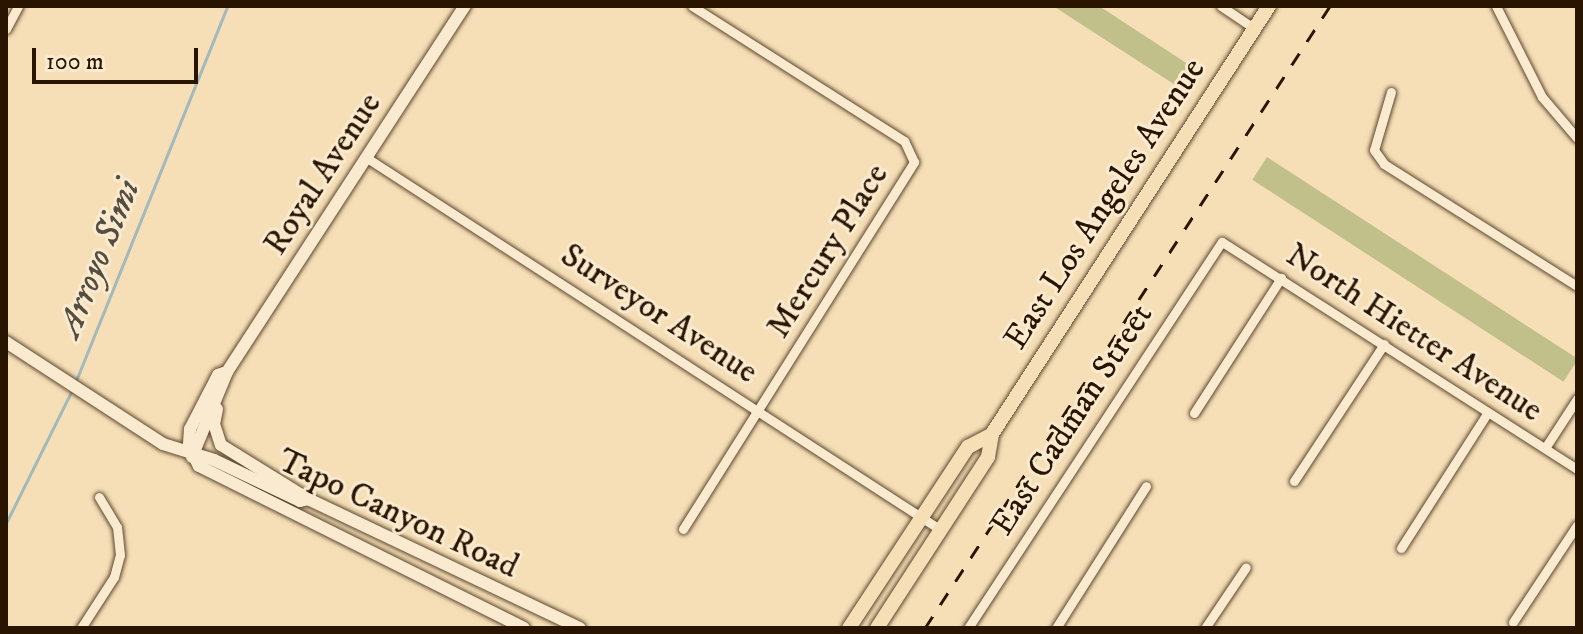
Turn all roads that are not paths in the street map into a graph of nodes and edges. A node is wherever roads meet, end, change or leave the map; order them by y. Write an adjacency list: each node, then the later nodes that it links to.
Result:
1 (18, 6): 8 (street)
2 (465, 6): 11 (main road, Royal Avenue)
3 (692, 6): 20 (street, Mercury Place)
4 (1221, 6): 7 (street)
5 (1269, 6): 7 (main road, East Los Angeles Avenue)
6 (1496, 6): 10 (street)
7 (1254, 28): 23 (main road, East Los Angeles Avenue)
8 (6, 29)
9 (1391, 92): 14 (street)
10 (1577, 138)
11 (367, 158): 17 (main road, Royal Avenue); 20 (street, Surveyor Avenue)
12 (1222, 242): 13 (street, North Hietter Avenue); 43 (street, East Cadman Street)
13 (1281, 278): 16 (street, North Hietter Avenue); 22 (street)
14 (1577, 286)
15 (6, 342): 25 (main road, Tapo Canyon Road)
16 (1384, 344): 21 (street, North Hietter Avenue); 27 (street)
17 (227, 372): 18 (main road, Royal Avenue); 25 (main road, Royal Avenue)
18 (220, 394): 25 (main road, Royal Avenue); 30 (main road)
19 (1577, 399): 24 (street)
20 (758, 409): 31 (street, Surveyor Avenue); 33 (street, Mercury Place)
21 (1488, 412): 24 (street, North Hietter Avenue); 35 (street)
22 (1194, 413)
23 (992, 434): 31 (main road, East Los Angeles Avenue); 34 (main road, East Los Angeles Avenue)
24 (1545, 448): 26 (street, North Hietter Avenue)
25 (192, 457): 30 (main road, Tapo Canyon Road); 39 (main road, Tapo Canyon Road)
26 (1577, 469)
27 (1294, 481)
28 (1146, 486): 44 (street)
29 (99, 497): 38 (street)
30 (308, 499): 40 (main road, Tapo Canyon Road)
31 (921, 517): 34 (street, Surveyor Avenue); 41 (main road, East Los Angeles Avenue)
32 (1577, 525): 37 (street)
33 (683, 529)
34 (941, 530): 42 (main road, East Los Angeles Avenue)
35 (1401, 548)
36 (1246, 567): 45 (street)
37 (1513, 622)
38 (81, 628)
39 (524, 628)
40 (580, 628)
41 (849, 628)
42 (877, 628)
43 (968, 628)
44 (1056, 628)
45 (1205, 628)

